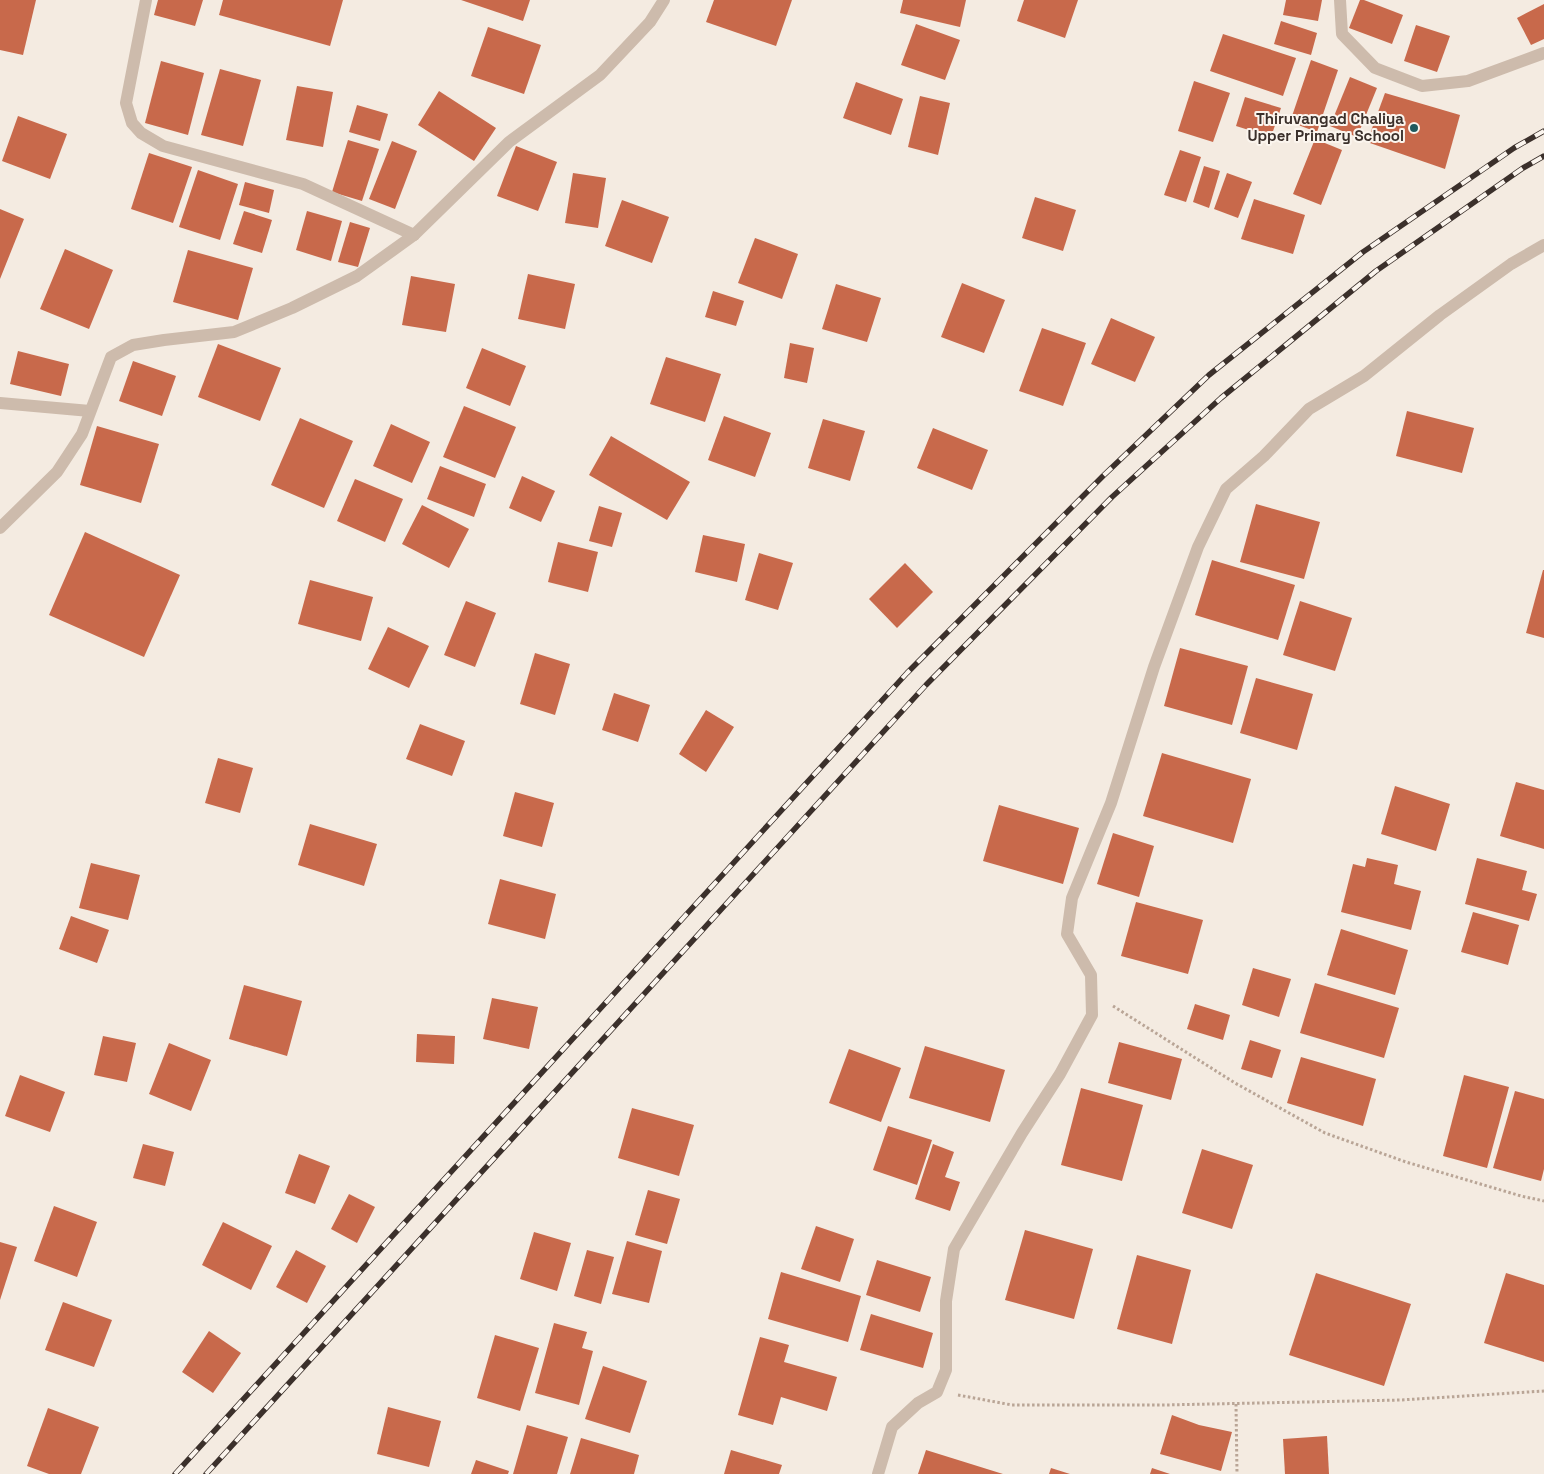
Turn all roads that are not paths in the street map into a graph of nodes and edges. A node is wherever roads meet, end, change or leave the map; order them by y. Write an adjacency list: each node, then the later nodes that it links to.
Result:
1 (146, 0): 5 (street)
2 (664, 0): 5 (street)
3 (1340, 0): 4 (street)
4 (1544, 53)
5 (414, 235): 8 (street)
6 (1544, 246): 10 (street)
7 (0, 402): 8 (street)
8 (90, 411): 9 (street)
9 (0, 528)
10 (878, 1474)

